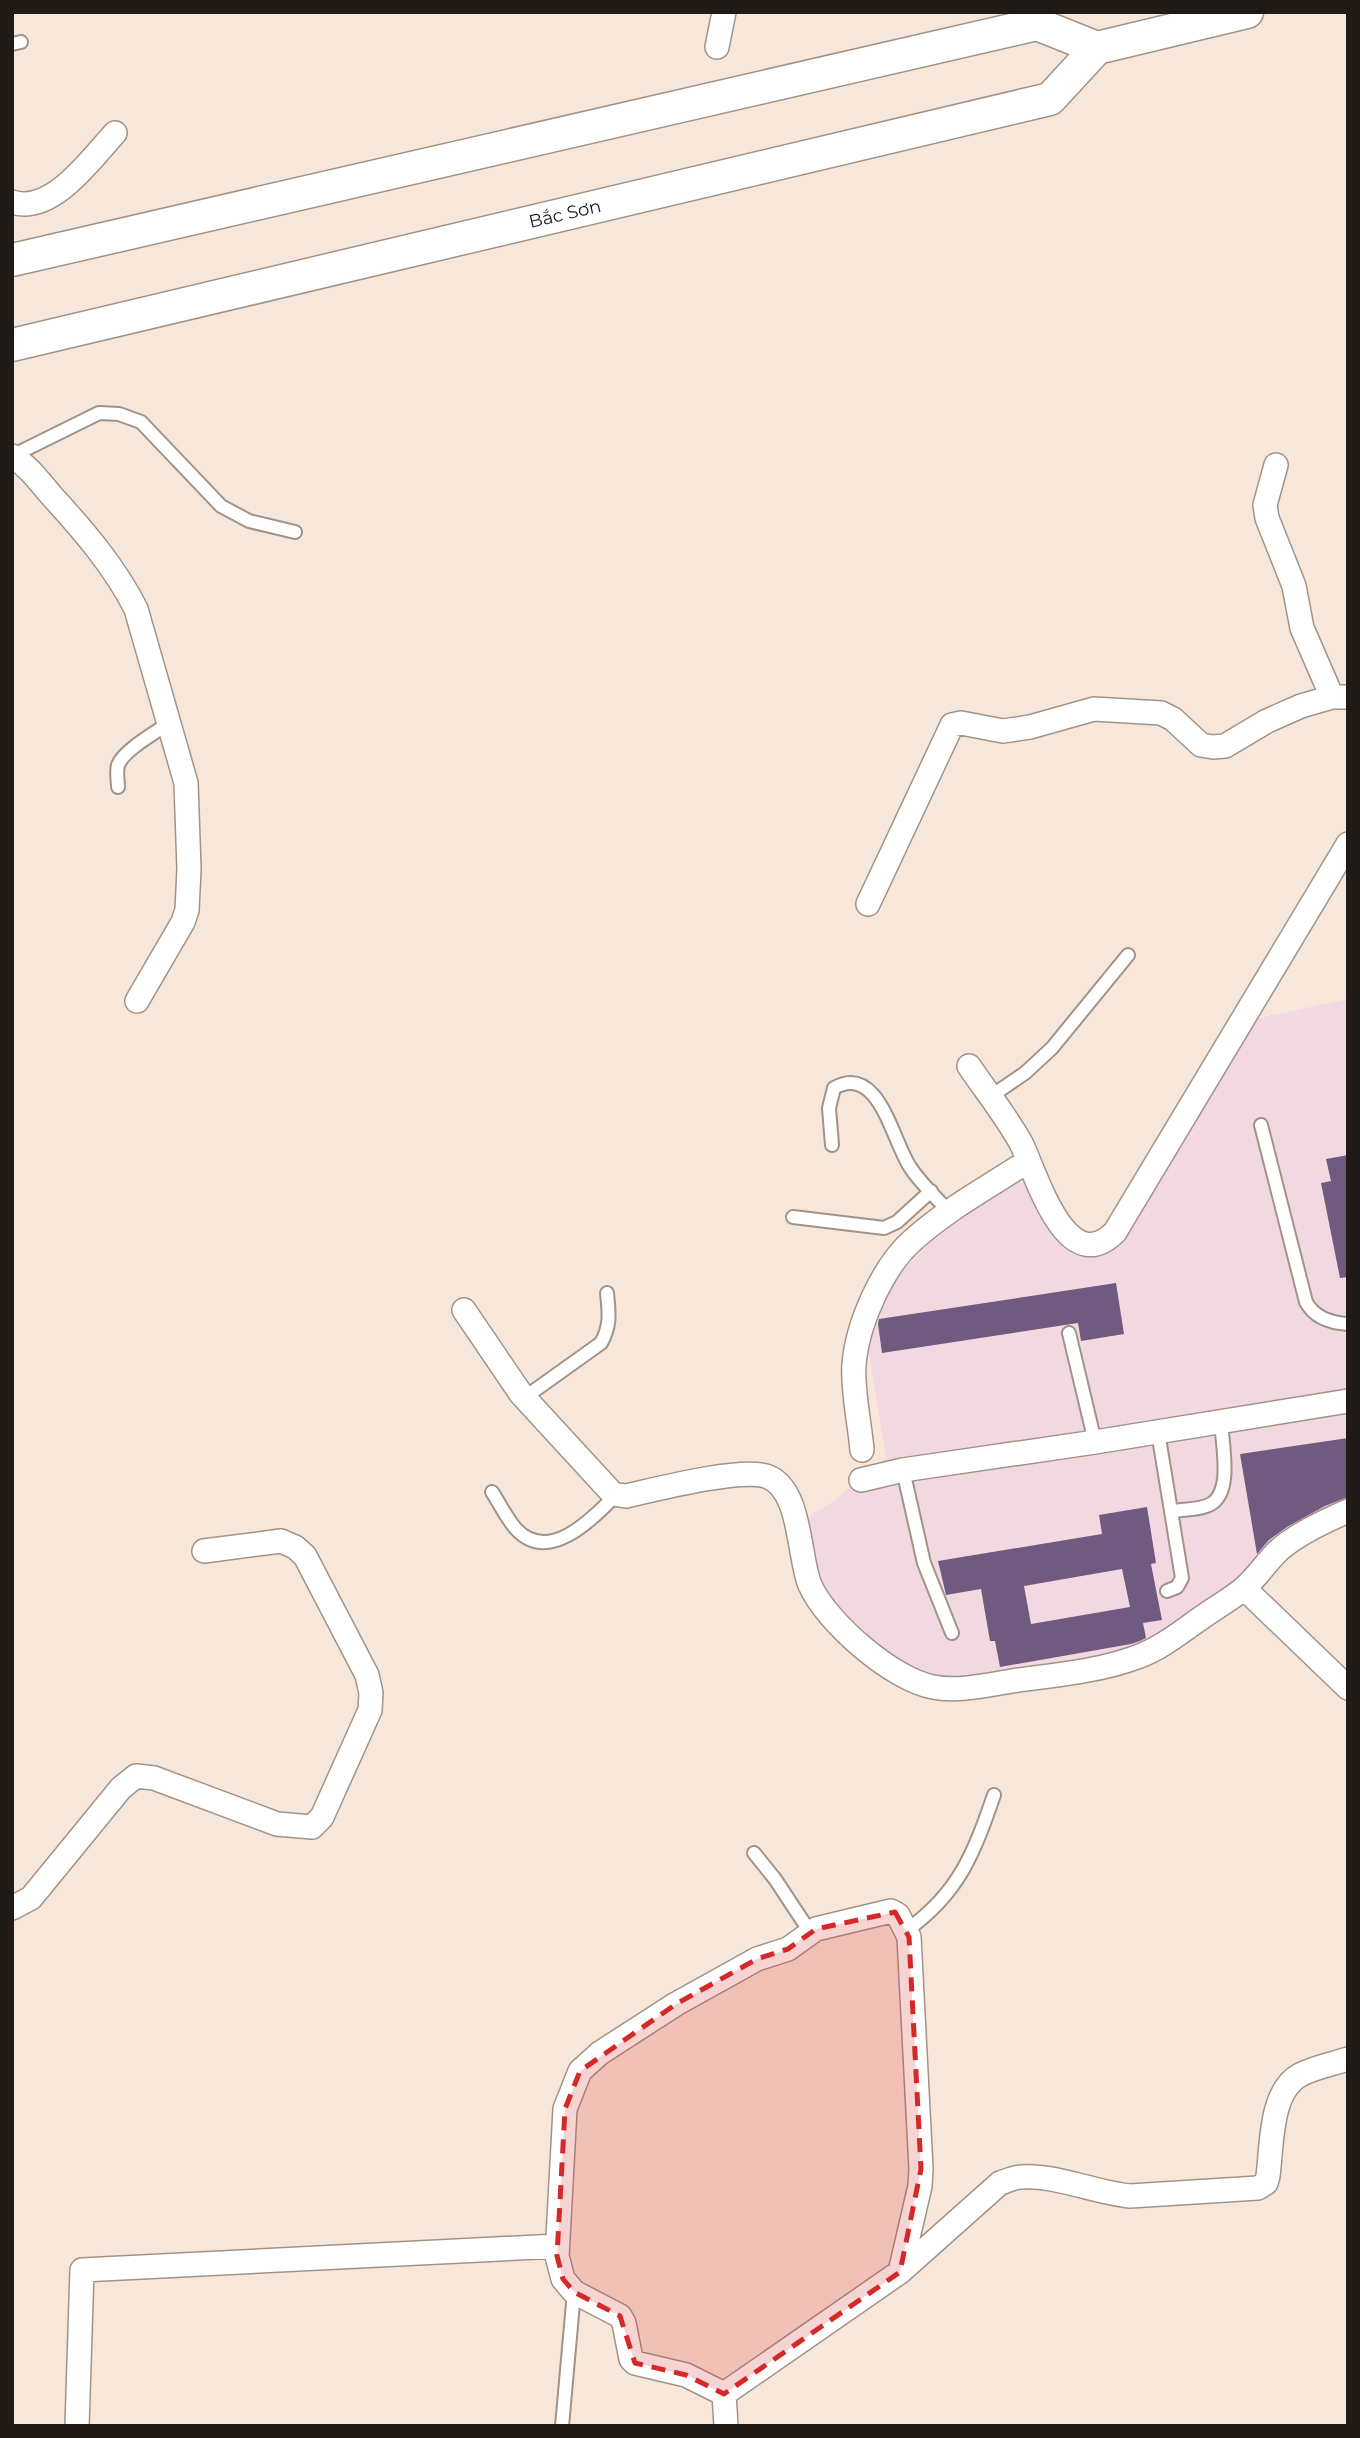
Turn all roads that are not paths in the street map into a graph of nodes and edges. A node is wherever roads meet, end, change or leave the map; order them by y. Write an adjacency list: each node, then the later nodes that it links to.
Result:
1 (724, 12): 3 (street)
2 (1247, 12): 4 (main road)
3 (717, 47)
4 (1097, 48): 7 (main road); 8 (main road, Bắc Sơn)
5 (115, 133): 6 (street)
6 (12, 202)
7 (12, 260)
8 (12, 345)
9 (12, 456): 11 (lane); 13 (street)
10 (1276, 465): 12 (street)
11 (295, 532)
12 (1340, 697): 16 (street)
13 (169, 723): 14 (lane); 18 (street)
14 (118, 788)
15 (1348, 844): 23 (street)
16 (868, 904)
17 (1128, 955): 20 (lane)
18 (137, 1001)
19 (969, 1066): 20 (street)
20 (990, 1097): 23 (street)
21 (1261, 1125): 29 (lane)
22 (832, 1145): 24 (lane)
23 (1028, 1161): 25 (street)
24 (931, 1191): 25 (lane); 26 (lane)
25 (950, 1213): 36 (street)
26 (793, 1217)
27 (607, 1293): 31 (lane)
28 (464, 1310): 31 (street)
29 (1348, 1324)
30 (1069, 1334): 35 (lane)
31 (524, 1398): 40 (street)
32 (1348, 1401): 33 (street)
33 (1221, 1421): 34 (street); 41 (lane)
34 (1158, 1432): 35 (street); 41 (lane)
35 (1095, 1442): 37 (street)
36 (862, 1450)
37 (903, 1470): 38 (street); 46 (lane)
38 (861, 1480)
39 (492, 1492): 40 (lane)
40 (616, 1496): 44 (street)
41 (1173, 1511): 45 (lane)
42 (1348, 1511): 44 (street)
43 (204, 1551): 50 (street)
44 (1244, 1588): 47 (street)
45 (1167, 1591)
46 (953, 1633)
47 (1348, 1688)
48 (994, 1794): 51 (lane)
49 (754, 1853): 52 (lane)
50 (12, 1908)
51 (907, 1930): 52 (street); 55 (street)
52 (810, 1932): 54 (street)
53 (1348, 2059): 55 (street)
54 (557, 2246): 56 (street); 58 (street)
55 (901, 2272): 57 (street)
56 (574, 2292): 57 (street); 59 (lane)
57 (724, 2393): 60 (street)
58 (77, 2426)
59 (562, 2426)
60 (726, 2426)

